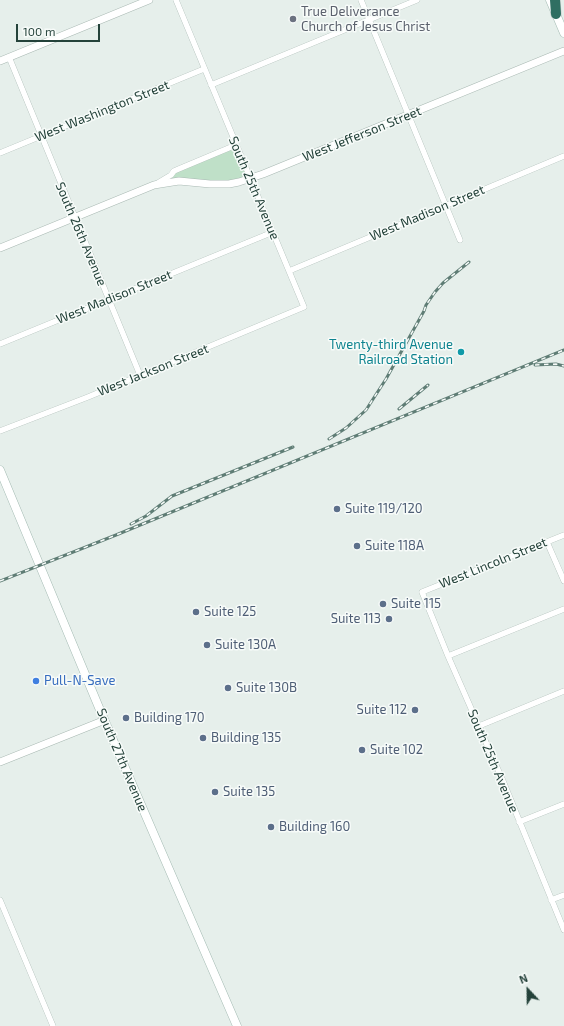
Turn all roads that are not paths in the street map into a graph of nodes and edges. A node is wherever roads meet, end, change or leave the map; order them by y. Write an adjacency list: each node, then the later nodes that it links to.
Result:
1 (149, 0): 11 (street)
2 (176, 0): 13 (street, South 25th Avenue)
3 (361, 0): 8 (street)
4 (418, 0): 8 (street)
5 (550, 0): 7 (main road)
6 (555, 0): 7 (highway)
7 (556, 14): 9 (main road)
8 (369, 20): 14 (street); 15 (street)
9 (564, 33)
10 (564, 51): 15 (street, West Jefferson Street)
11 (9, 57): 12 (street); 16 (street, South 26th Avenue)
12 (0, 61)
13 (204, 69): 14 (street, South 25th Avenue); 16 (street, West Washington Street)
14 (211, 85): 17 (street, South 25th Avenue)
15 (408, 115): 20 (street, West Jefferson Street); 22 (street)
16 (41, 137): 18 (street, West Washington Street); 23 (street, South 26th Avenue)
17 (236, 145): 20 (street, South 25th Avenue); 21 (street, West Jefferson Street)
18 (0, 153)
19 (564, 156): 22 (street, West Madison Street)
20 (250, 178): 21 (street, West Jefferson Street); 24 (street, South 25th Avenue)
21 (154, 185): 23 (street, West Jefferson Street)
22 (445, 206): 25 (street); 27 (street, West Madison Street)
23 (74, 217): 26 (street, West Jefferson Street); 28 (street, South 26th Avenue)
24 (273, 232): 27 (street, South 25th Avenue); 28 (street, West Madison Street)
25 (460, 240)
26 (0, 248)
27 (289, 271): 29 (street, South 25th Avenue)
28 (109, 299): 30 (street, West Madison Street); 31 (street, South 26th Avenue)
29 (304, 307): 31 (street, West Jackson Street)
30 (0, 344)
31 (140, 375): 32 (street, West Jackson Street)
32 (0, 431)
33 (0, 470): 41 (main road, South 27th Avenue)
34 (564, 534): 35 (street, West Lincoln Street)
35 (547, 542): 36 (street); 37 (street, West Lincoln Street)
36 (564, 581)
37 (422, 592): 39 (street, South 25th Avenue)
38 (564, 609): 39 (street)
39 (448, 656): 42 (street, South 25th Avenue)
40 (564, 691): 42 (street)
41 (105, 720): 43 (street); 51 (main road, South 27th Avenue)
42 (479, 726): 45 (street, South 25th Avenue)
43 (0, 762)
44 (564, 804): 45 (street)
45 (519, 822): 48 (street, South 25th Avenue)
46 (564, 895): 48 (street)
47 (0, 900): 50 (street)
48 (551, 900): 49 (street, South 25th Avenue)
49 (564, 930)
50 (53, 1026)
51 (237, 1026)

